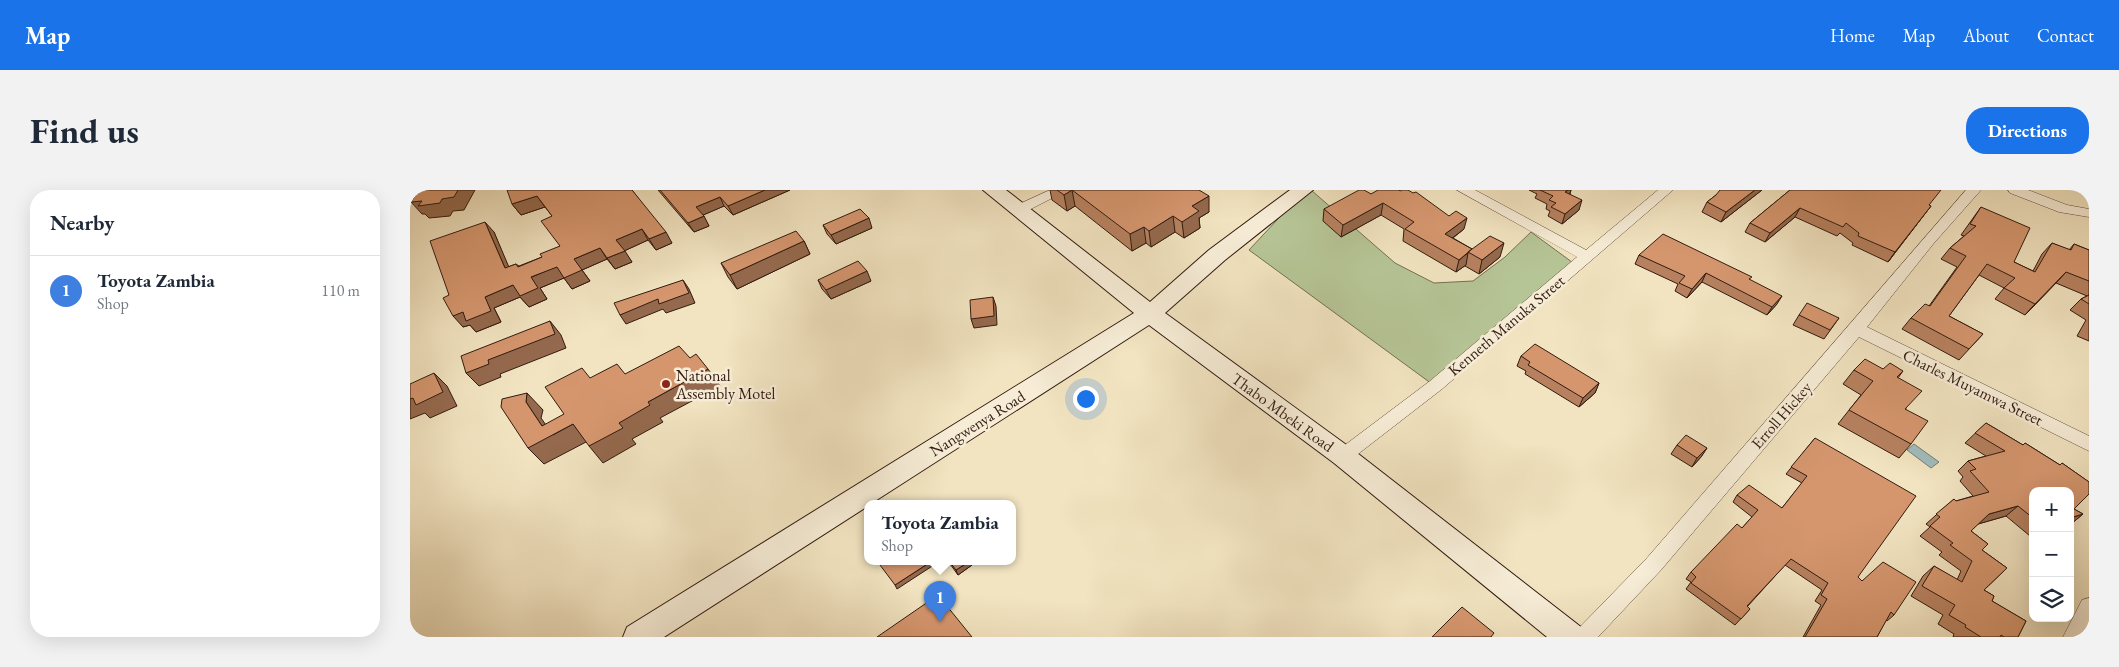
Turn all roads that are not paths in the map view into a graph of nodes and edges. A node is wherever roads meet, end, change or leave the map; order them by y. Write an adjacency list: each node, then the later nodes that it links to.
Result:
1 (993, 190): 8 (main road, Thabo Mbeki Road)
2 (1061, 190): 8 (street)
3 (1303, 190): 11 (main road, Nangwenya Road)
4 (1464, 190): 10 (street)
5 (1666, 190): 10 (street, Kenneth Manuka Street)
6 (1974, 190): 12 (street, Erroll Hickey)
7 (2015, 190): 9 (street)
8 (1018, 210): 11 (main road, Thabo Mbeki Road)
9 (2089, 213)
10 (1588, 257): 14 (street, Kenneth Manuka Street)
11 (1150, 314): 14 (main road, Thabo Mbeki Road); 16 (main road, Nangwenya Road)
12 (1857, 329): 13 (street, Charles Muyamwa Street); 18 (street, Erroll Hickey)
13 (2089, 444)
14 (1343, 456): 17 (main road, Thabo Mbeki Road)
15 (2089, 607): 19 (street)
16 (638, 637)
17 (1570, 637)
18 (1584, 637)
19 (2074, 637)

